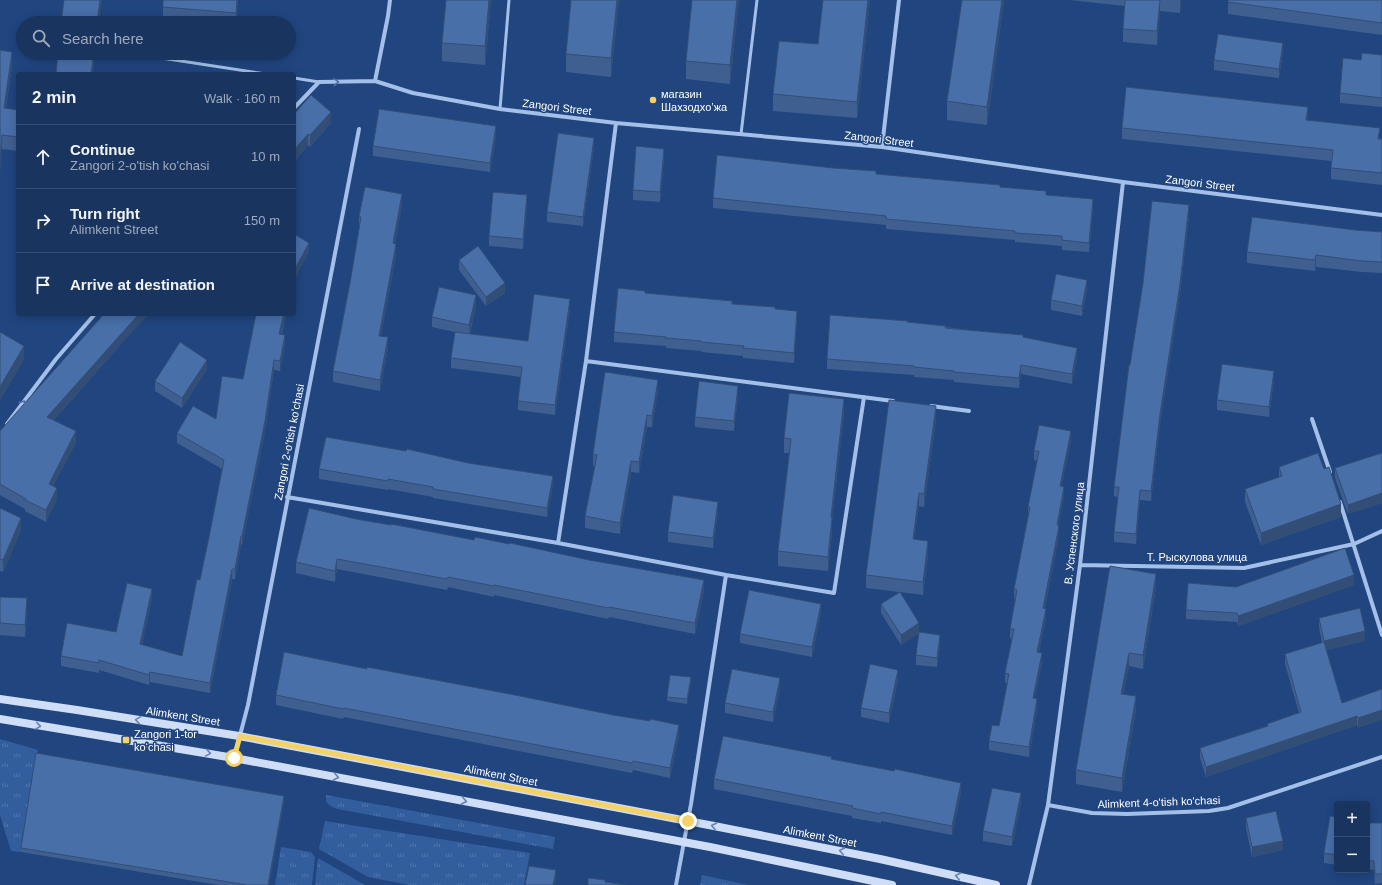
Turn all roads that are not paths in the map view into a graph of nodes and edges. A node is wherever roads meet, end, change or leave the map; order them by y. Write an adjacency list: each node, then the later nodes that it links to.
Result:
1 (390, 0): 8 (street)
2 (509, 0): 11 (lane)
3 (757, 0): 14 (lane)
4 (899, 0): 15 (street)
5 (175, 60): 6 (lane)
6 (253, 72)
7 (296, 78): 9 (lane)
8 (374, 81): 9 (street, Zangori Street, one-way to 8); 11 (street, Zangori Street)
9 (319, 82): 10 (street)
10 (296, 106)
11 (500, 109): 12 (street, Zangori Street)
12 (616, 123): 14 (street, Zangori Street); 19 (street)
13 (359, 129): 27 (street, Zangori 2-o'tish ko'chasi)
14 (741, 134): 15 (street, Zangori Street)
15 (882, 147): 16 (street, Zangori Street)
16 (1123, 182): 17 (street, Zangori Street); 32 (street, В. Успенского улица)
17 (1382, 215)
18 (93, 316): 25 (street, one-way to 18)
19 (586, 361): 20 (street); 30 (street)
20 (864, 397): 21 (street); 33 (street)
21 (901, 402)
22 (924, 405): 23 (street)
23 (969, 411)
24 (1312, 420): 26 (street)
25 (2, 430)
26 (1332, 478)
27 (287, 497): 30 (street); 37 (street, Zangori 2-o'tish ko'chasi)
28 (1340, 500): 31 (street)
29 (1382, 531): 31 (street, Т. Рыскулова улица)
30 (558, 544): 33 (street)
31 (1354, 544): 32 (street, Т. Рыскулова улица); 34 (street)
32 (1080, 565): 40 (street, В. Успенского улица)
33 (726, 575): 41 (street)
34 (1382, 635)
35 (0, 699): 37 (main road, Alimkent Street, one-way to 35)
36 (0, 719): 39 (main road, one-way to 39)
37 (240, 736): 39 (street, Zangori 2-o'tish ko'chasi); 41 (main road, Alimkent Street)
38 (1382, 757): 40 (street, Alimkent 4-o'tish ko'chasi)
39 (234, 758): 42 (main road, one-way to 42)
40 (1048, 805): 46 (street, В. Успенского улица)
41 (688, 821): 42 (street); 45 (main road, Alimkent Street, one-way to 41)
42 (684, 842): 43 (street); 44 (main road)
43 (676, 885)
44 (892, 885)
45 (996, 885)
46 (1029, 885)

